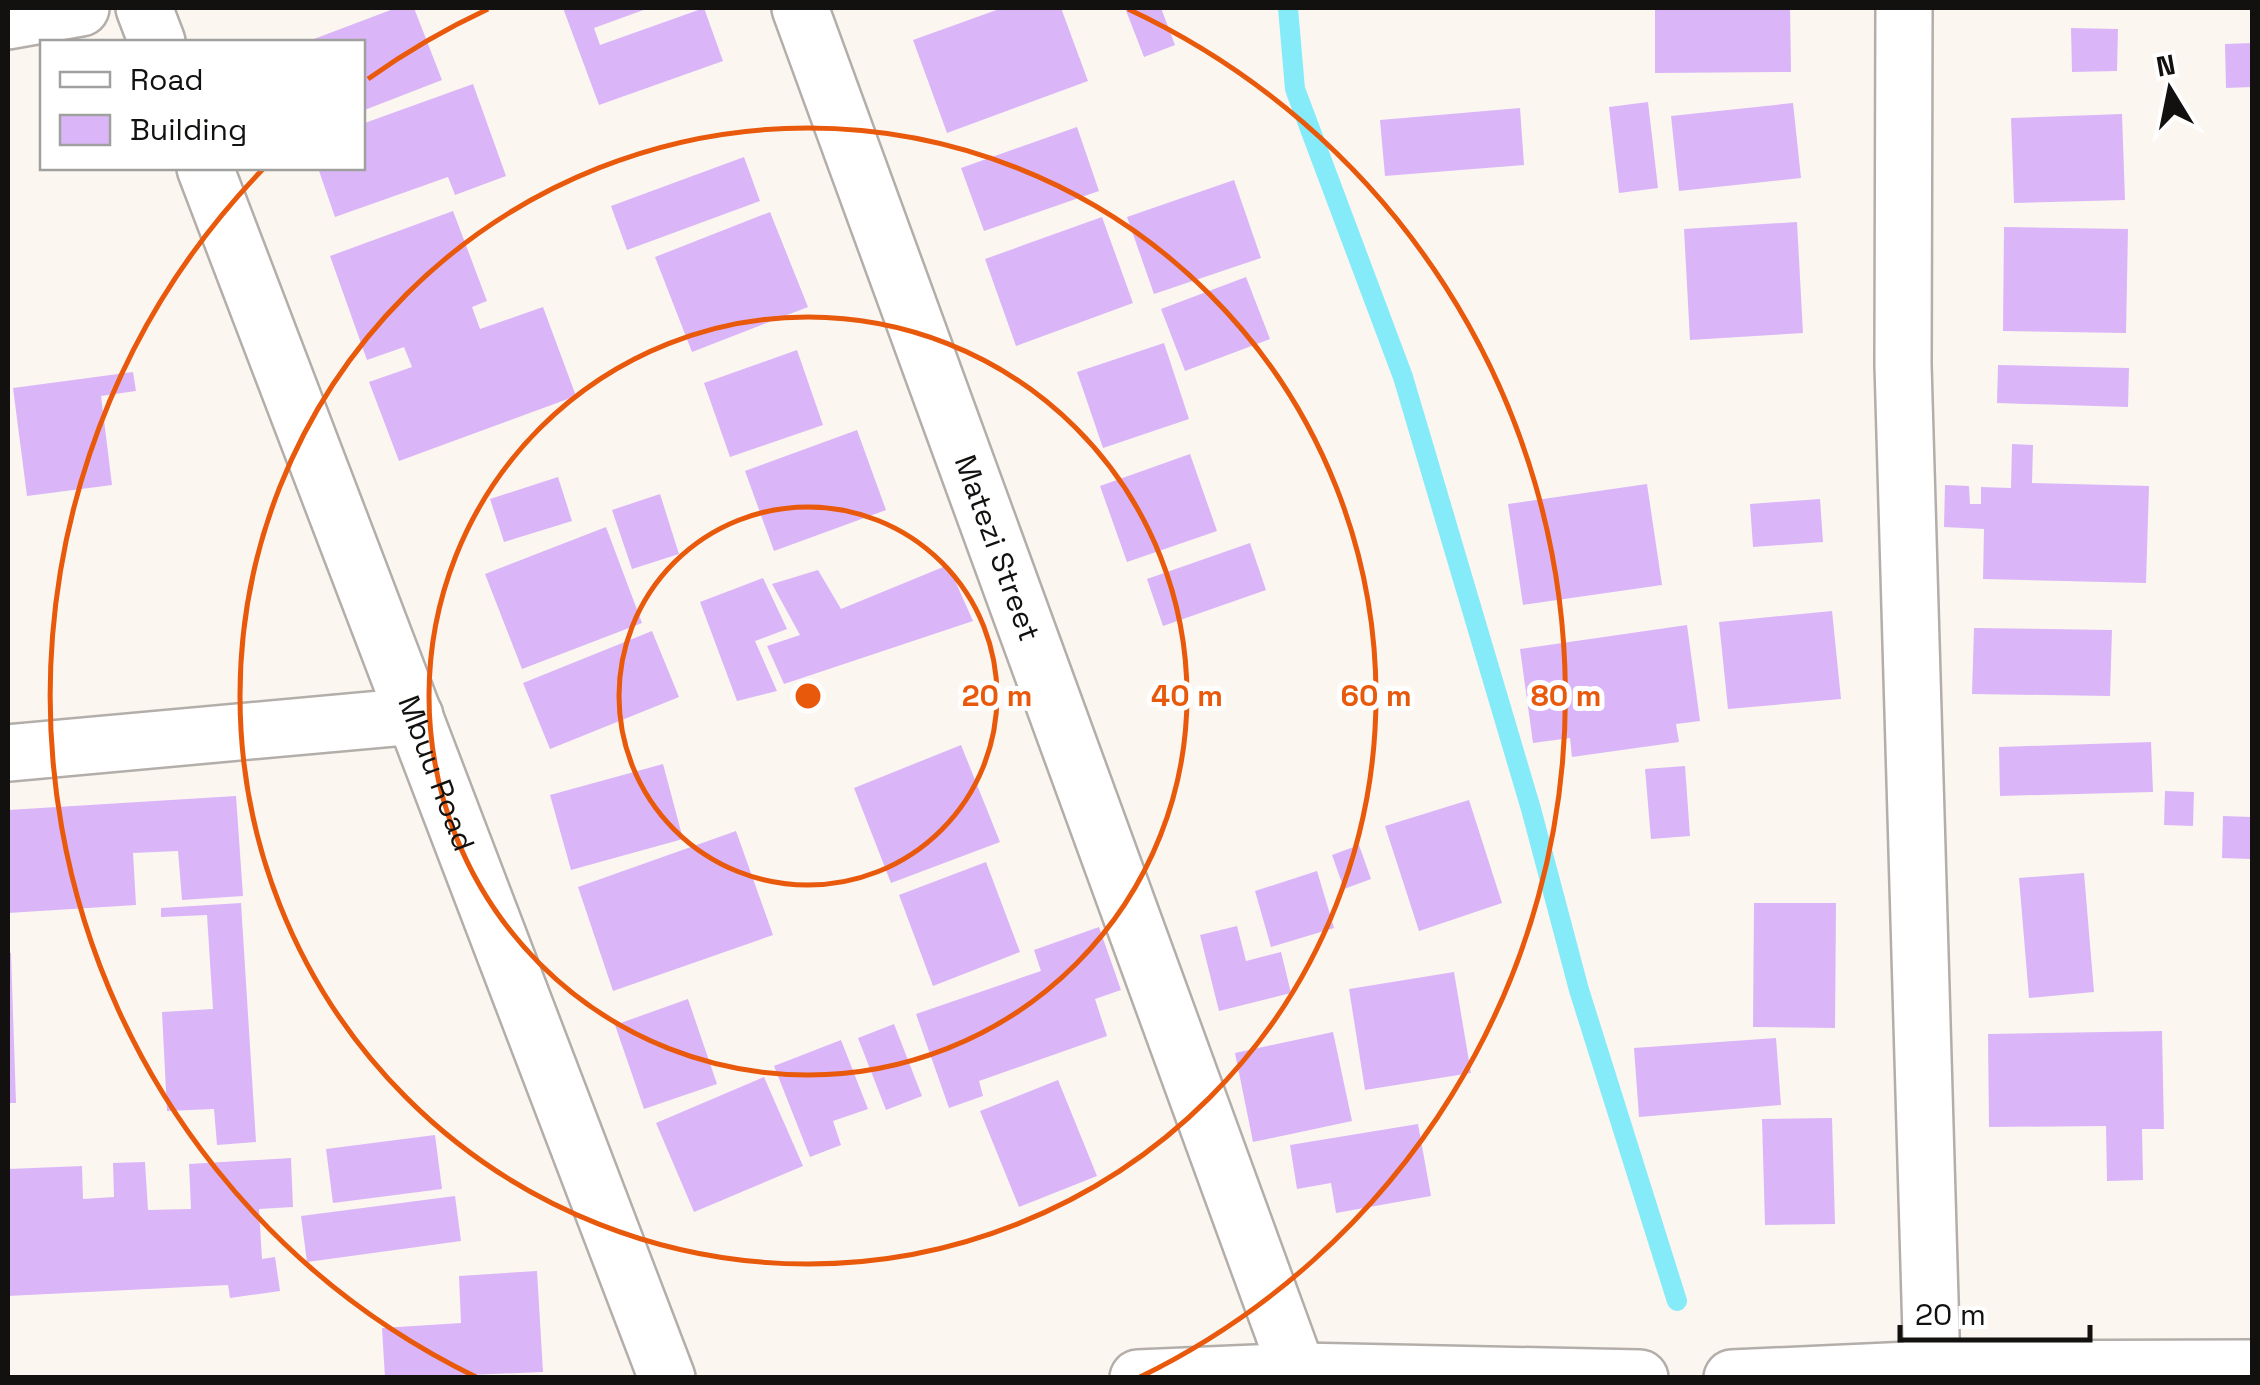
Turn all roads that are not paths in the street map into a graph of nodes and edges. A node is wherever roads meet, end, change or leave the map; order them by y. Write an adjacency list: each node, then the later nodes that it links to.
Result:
1 (81, 8): 5 (street)
2 (144, 8): 6 (street)
3 (800, 8): 12 (street, Matezi Street)
4 (1904, 8): 11 (street)
5 (8, 21)
6 (156, 40)
7 (206, 170): 8 (street, Mbuu Road)
8 (415, 716): 9 (street); 13 (street, Mbuu Road)
9 (8, 753)
10 (2252, 1368): 11 (street)
11 (1932, 1370): 16 (street)
12 (1300, 1374): 14 (street); 15 (street)
13 (667, 1378)
14 (1138, 1378)
15 (1640, 1378)
16 (1732, 1378)

